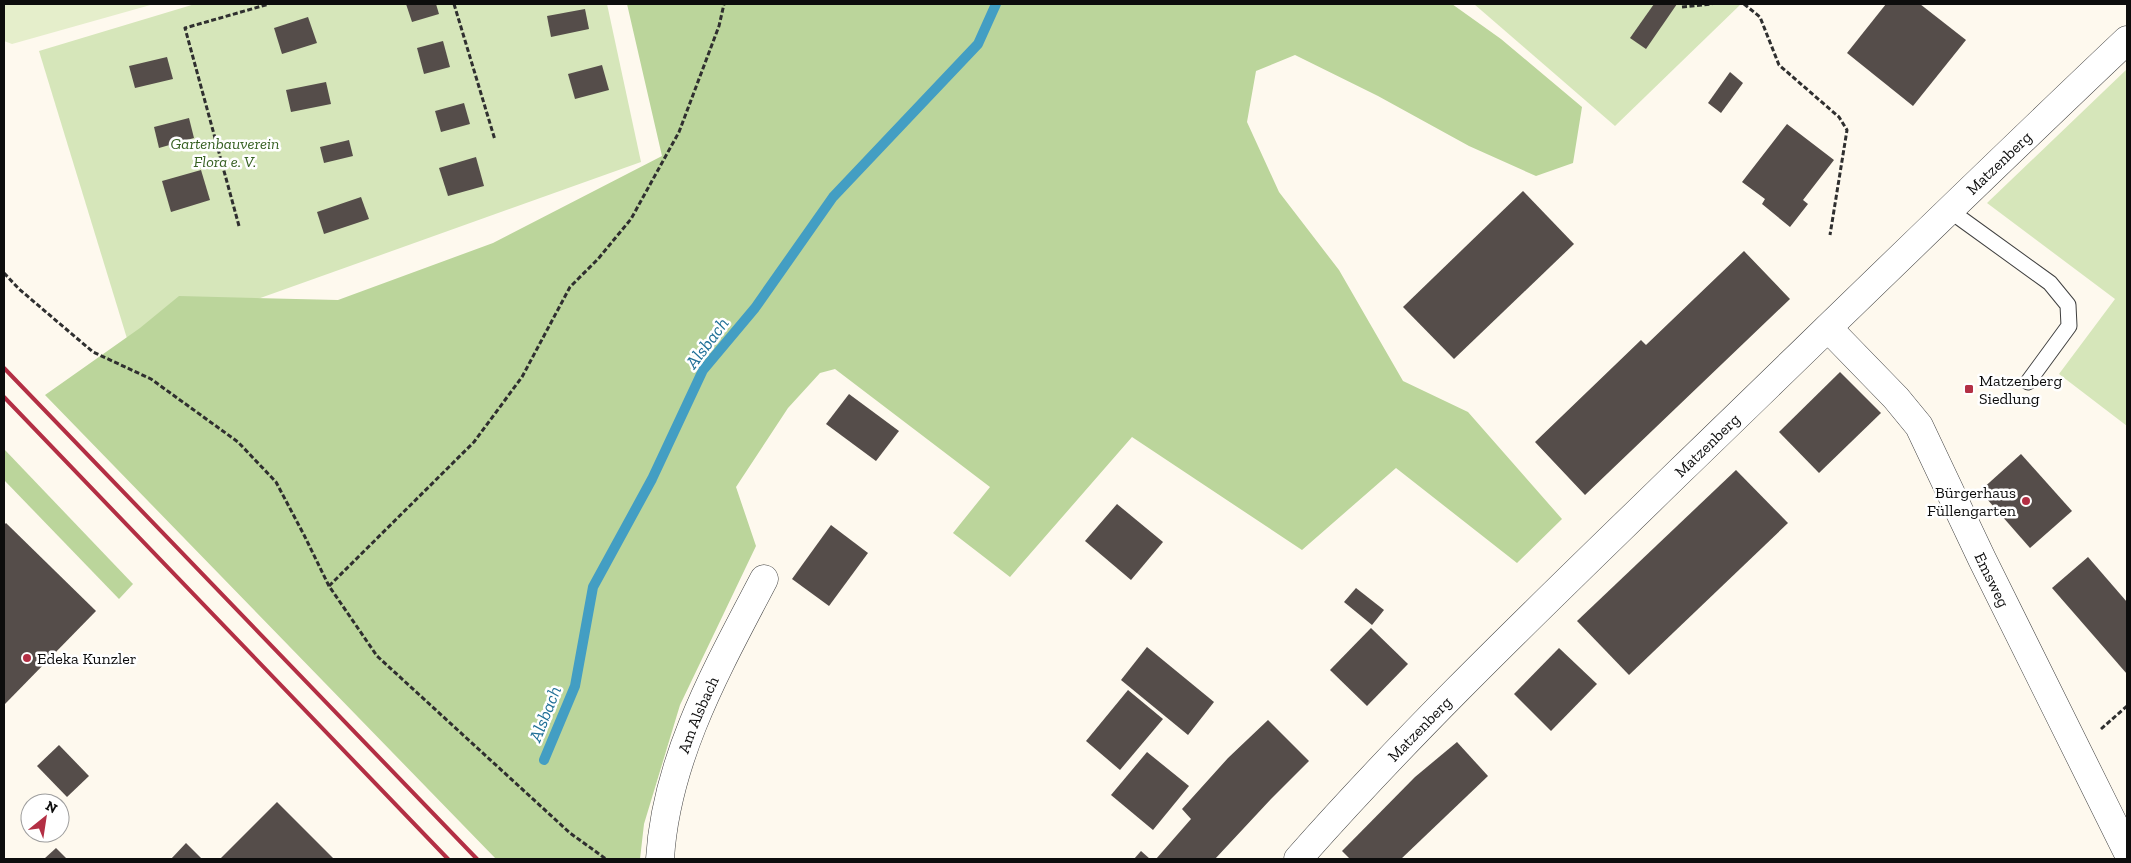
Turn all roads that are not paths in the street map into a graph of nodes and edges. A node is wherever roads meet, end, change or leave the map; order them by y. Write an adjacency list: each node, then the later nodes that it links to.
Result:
1 (2127, 40): 2 (street, Matzenberg)
2 (1948, 210): 3 (street, Matzenberg); 4 (lane)
3 (1828, 328): 6 (street, Emsweg); 8 (street, Matzenberg)
4 (2028, 382)
5 (764, 579): 7 (street, Am Alsbach)
6 (2127, 851)
7 (660, 859)
8 (1298, 859)

